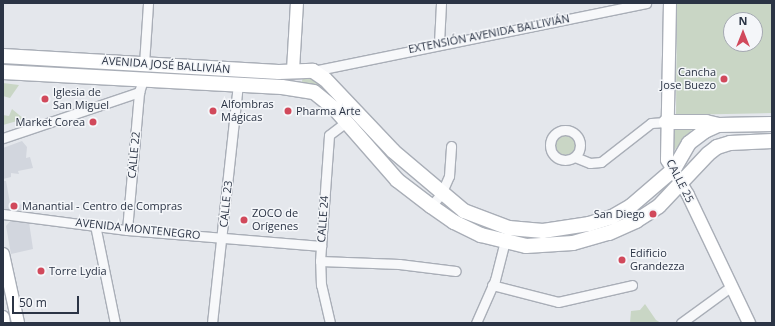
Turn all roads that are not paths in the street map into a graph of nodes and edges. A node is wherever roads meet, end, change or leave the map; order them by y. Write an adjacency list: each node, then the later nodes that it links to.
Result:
1 (148, 3): 8 (street)
2 (297, 3): 10 (street)
3 (441, 3): 6 (street)
4 (646, 3): 6 (street, EXTENSIÓN AVENIDA BALLIVIÁN)
5 (670, 3): 18 (street, CALLE 25)
6 (439, 43): 9 (street, EXTENSIÓN AVENIDA BALLIVIÁN)
7 (3, 56): 8 (main road, AVENIDA JOSÉ BALLIVIÁN)
8 (144, 64): 10 (main road, AVENIDA JOSÉ BALLIVIÁN); 16 (main road)
9 (331, 66): 11 (street, EXTENSIÓN AVENIDA BALLIVIÁN); 13 (street)
10 (293, 70): 11 (main road, AVENIDA JOSÉ BALLIVIÁN); 14 (main road)
11 (313, 71): 13 (main road)
12 (3, 72): 16 (main road, AVENIDA JOSÉ BALLIVIÁN)
13 (325, 79): 17 (main road)
14 (196, 82): 15 (main road, AVENIDA JOSÉ BALLIVIÁN); 16 (main road, AVENIDA JOSÉ BALLIVIÁN)
15 (238, 85): 19 (main road, AVENIDA JOSÉ BALLIVIÁN); 34 (street, CALLE 23)
16 (141, 86): 22 (street); 33 (street, CALLE 22)
17 (357, 113): 19 (main road); 28 (main road)
18 (666, 122): 21 (main road); 25 (street); 26 (street, CALLE 25)
19 (345, 123): 29 (main road); 36 (street, CALLE 24)
20 (772, 124): 21 (main road)
21 (718, 125): 26 (main road)
22 (3, 138)
23 (772, 141): 27 (main road)
24 (451, 146): 28 (street)
25 (575, 157)
26 (674, 169): 27 (street, CALLE 25); 32 (main road)
27 (682, 183): 35 (main road); 42 (street, CALLE 25)
28 (441, 194): 29 (street); 32 (main road)
29 (431, 206): 35 (main road)
30 (3, 214): 31 (street, AVENIDA MONTENEGRO)
31 (95, 224): 33 (street, AVENIDA MONTENEGRO); 46 (street)
32 (509, 228): 35 (street)
33 (127, 230): 34 (street, AVENIDA MONTENEGRO)
34 (222, 238): 36 (street, AVENIDA MONTENEGRO); 47 (street, CALLE 23)
35 (505, 242): 40 (street)
36 (321, 246): 38 (street, CALLE 24)
37 (3, 254): 45 (street)
38 (320, 261): 39 (street); 48 (street, CALLE 24)
39 (456, 271)
40 (494, 283): 41 (street); 49 (street)
41 (632, 284)
42 (732, 286): 50 (street); 51 (street, CALLE 25)
43 (3, 317): 44 (street)
44 (4, 323)
45 (18, 323)
46 (114, 323)
47 (212, 323)
48 (330, 323)
49 (476, 323)
50 (681, 323)
51 (748, 323)

